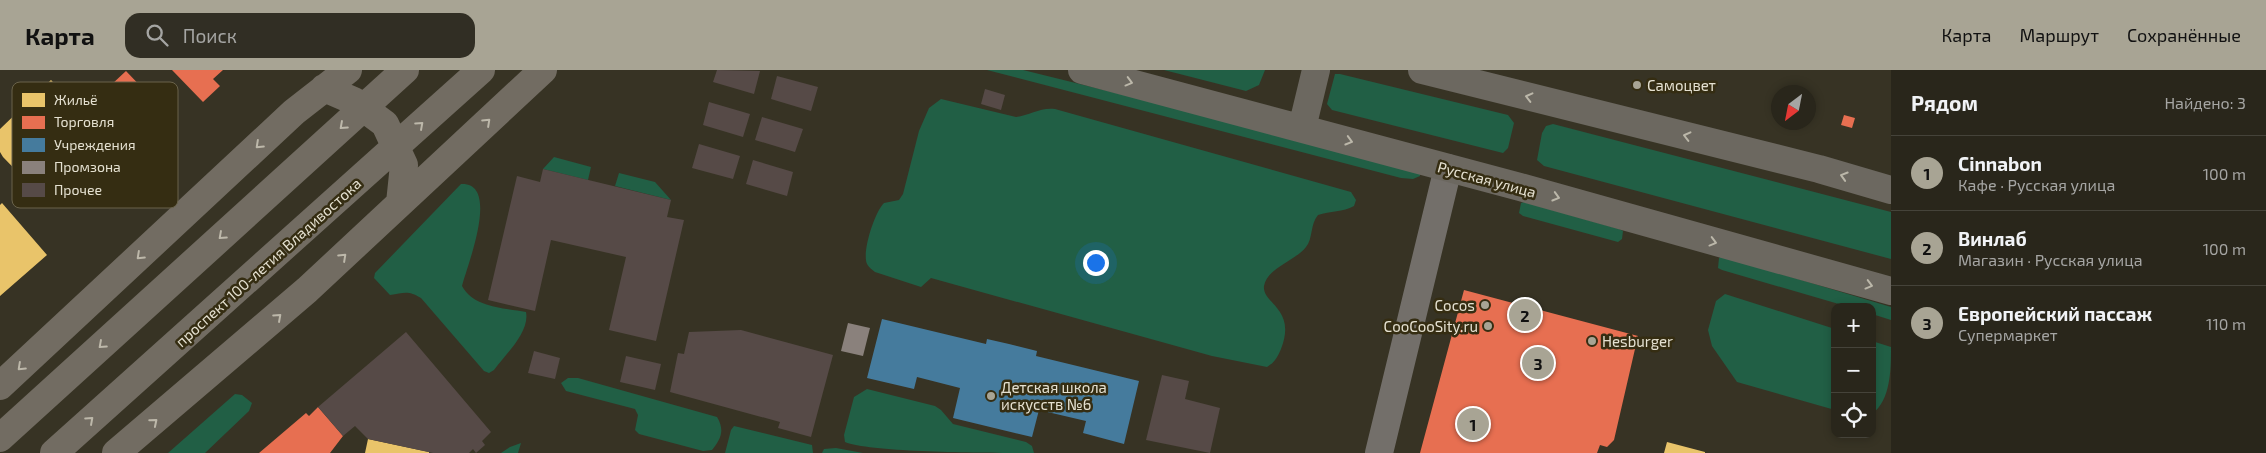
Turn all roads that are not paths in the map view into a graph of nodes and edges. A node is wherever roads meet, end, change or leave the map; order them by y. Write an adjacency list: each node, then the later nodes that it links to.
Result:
1 (348, 70): 8 (highway)
2 (405, 70): 15 (highway, one-way to 15)
3 (481, 70): 16 (highway, проспект 100-летия Владивостока, one-way to 3)
4 (543, 70): 12 (highway, one-way to 4)
5 (1082, 70): 9 (main road, Русская улица, one-way to 9)
6 (1316, 70): 9 (main road)
7 (1422, 70): 11 (main road, one-way to 7)
8 (324, 88): 12 (highway); 14 (highway, one-way to 14)
9 (1302, 128): 10 (main road, Русская улица, one-way to 10)
10 (1448, 168): 13 (main road, Русская улица, one-way to 13); 18 (street)
11 (1891, 190)
12 (400, 203): 17 (highway, one-way to 12)
13 (1891, 291)
14 (0, 386)
15 (0, 438)
16 (54, 453)
17 (116, 453)
18 (1379, 453)

